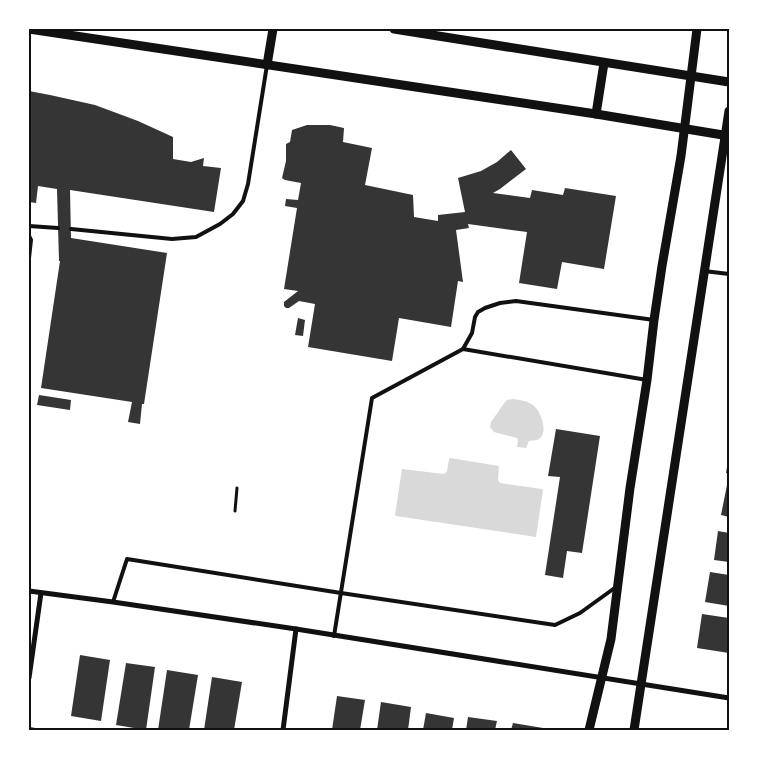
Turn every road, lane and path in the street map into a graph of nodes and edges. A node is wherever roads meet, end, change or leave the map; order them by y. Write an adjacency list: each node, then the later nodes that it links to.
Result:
1 (29, 29): 6 (street)
2 (273, 29): 6 (street)
3 (394, 29): 5 (street)
4 (697, 29): 7 (street)
5 (604, 63): 7 (street); 10 (street)
6 (267, 65): 10 (street); 15 (lane)
7 (690, 76): 8 (street); 11 (street)
8 (729, 82)
9 (729, 111): 12 (street)
10 (596, 114): 11 (street)
11 (685, 129): 12 (street); 20 (street)
12 (727, 136): 18 (street)
13 (29, 226): 14 (lane)
14 (58, 228)
15 (71, 229)
16 (29, 236): 17 (lane)
17 (29, 258)
18 (704, 272): 19 (lane); 34 (street)
19 (729, 274)
20 (654, 320): 21 (lane); 22 (street)
21 (463, 349): 22 (lane); 28 (lane)
22 (647, 380): 25 (street)
23 (237, 488): 24 (path)
24 (235, 512)
25 (618, 586): 28 (lane); 33 (street)
26 (29, 591): 27 (street)
27 (41, 593): 29 (street); 32 (street)
28 (341, 593): 29 (lane); 31 (lane)
29 (113, 602): 30 (street)
30 (296, 629): 31 (street); 38 (street)
31 (334, 636): 33 (street)
32 (29, 678)
33 (601, 678): 34 (street); 39 (street)
34 (642, 684): 35 (street); 40 (street)
35 (729, 698)
36 (29, 729): 37 (lane)
37 (35, 730)
38 (283, 730)
39 (589, 730)
40 (634, 730)

